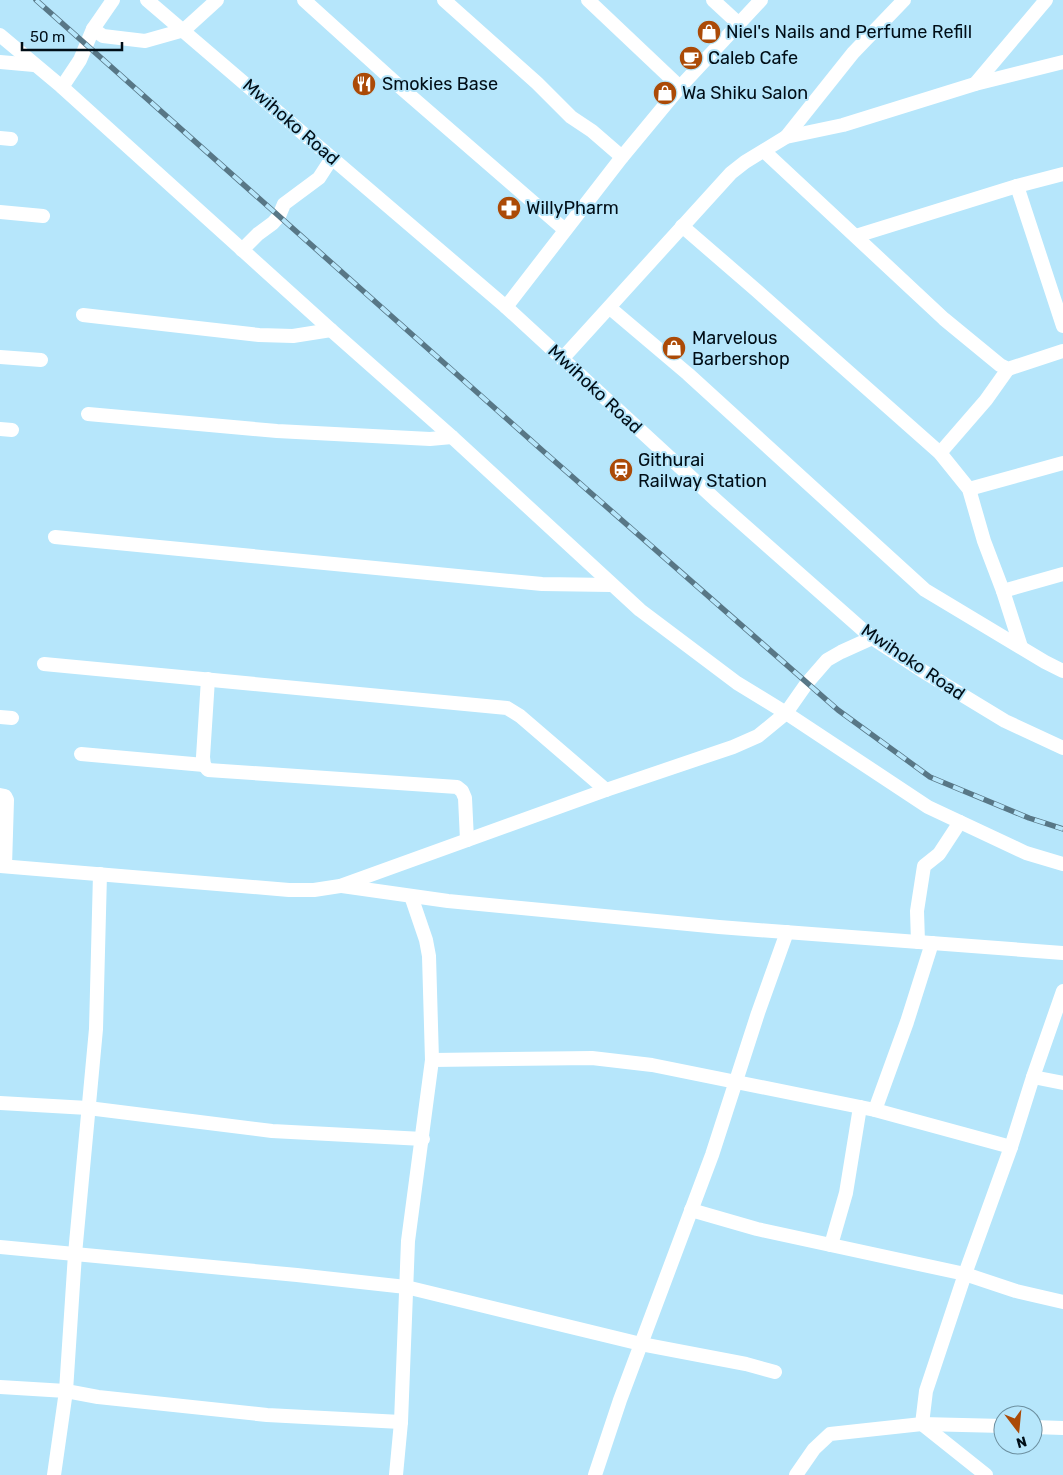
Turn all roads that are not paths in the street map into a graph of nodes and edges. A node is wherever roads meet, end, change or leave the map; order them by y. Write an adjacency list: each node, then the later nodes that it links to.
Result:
1 (114, 0): 12 (street)
2 (147, 0): 13 (street, Mwihoko Road)
3 (217, 0): 13 (street)
4 (304, 0): 30 (street)
5 (444, 0): 23 (street)
6 (588, 0): 20 (street)
7 (713, 0): 11 (street)
8 (761, 0): 11 (street)
9 (904, 0): 21 (street)
10 (1046, 0): 18 (street)
11 (739, 24): 20 (street)
12 (93, 30): 13 (street); 19 (street)
13 (184, 30): 24 (street, Mwihoko Road)
14 (0, 35): 17 (street)
15 (0, 62): 17 (street)
16 (1063, 62): 18 (street)
17 (34, 65): 19 (street)
18 (975, 84): 21 (street)
19 (62, 87): 32 (street)
20 (680, 87): 23 (street)
21 (786, 137): 22 (street)
22 (764, 150): 29 (street); 31 (street)
23 (622, 157): 30 (street)
24 (332, 158): 32 (street); 33 (street, Mwihoko Road)
25 (1063, 174): 26 (street)
26 (1017, 186): 31 (street); 36 (street)
27 (0, 212): 28 (street)
28 (43, 216)
29 (682, 226): 34 (street); 45 (street)
30 (565, 230): 33 (street)
31 (856, 236): 42 (street)
32 (242, 250): 37 (street)
33 (506, 307): 41 (street, Mwihoko Road)
34 (610, 308): 41 (street); 53 (street)
35 (83, 315): 37 (street)
36 (1063, 326)
37 (331, 330): 44 (street)
38 (1063, 352): 42 (street)
39 (0, 357): 40 (street)
40 (40, 360)
41 (562, 360): 52 (street, Mwihoko Road)
42 (1008, 369): 45 (street)
43 (88, 414): 44 (street)
44 (452, 438): 50 (street)
45 (940, 453): 47 (street)
46 (1063, 463): 47 (street)
47 (969, 489): 51 (street)
48 (55, 537): 50 (street)
49 (1063, 574): 51 (street)
50 (611, 585): 57 (street)
51 (1003, 591): 53 (street)
52 (872, 638): 57 (street); 58 (street, Mwihoko Road)
53 (1021, 647): 55 (street)
54 (44, 664): 56 (street)
55 (1063, 670)
56 (208, 679): 60 (street); 61 (street)
57 (786, 714): 61 (street); 63 (street)
58 (1063, 748)
59 (81, 754): 60 (street)
60 (204, 766): 64 (street)
61 (606, 790): 64 (street)
62 (0, 795): 66 (street)
63 (960, 822): 65 (street); 71 (street)
64 (467, 840): 68 (street)
65 (1063, 864)
66 (2, 866): 67 (street)
67 (100, 874): 68 (street); 80 (street)
68 (340, 886): 69 (street)
69 (412, 896): 70 (street); 74 (street)
70 (787, 932): 71 (street); 76 (street)
71 (925, 942): 72 (street); 81 (street)
72 (1063, 953)
73 (1063, 991): 75 (street)
74 (432, 1060): 76 (street); 82 (street)
75 (1033, 1077): 77 (street); 83 (street)
76 (736, 1081): 79 (street); 84 (street)
77 (1063, 1083)
78 (0, 1103): 80 (street)
79 (860, 1107): 81 (street); 85 (street)
80 (88, 1108): 82 (street); 87 (street)
81 (875, 1110): 83 (street)
82 (423, 1139): 89 (street)
83 (1011, 1147): 88 (street)
84 (691, 1210): 85 (street); 91 (street)
85 (831, 1245): 88 (street)
86 (0, 1247): 87 (street)
87 (75, 1254): 89 (street); 94 (street)
88 (964, 1274): 90 (street); 96 (street)
89 (406, 1287): 91 (street); 95 (street)
90 (1063, 1302)
91 (641, 1344): 92 (street); 102 (street)
92 (775, 1372)
93 (0, 1387): 94 (street)
94 (66, 1391): 95 (street); 100 (street)
95 (400, 1422): 101 (street)
96 (922, 1424): 97 (street); 103 (street); 104 (street)
97 (993, 1426)
98 (1043, 1427): 99 (street)
99 (1063, 1428)
100 (54, 1475)
101 (396, 1475)
102 (595, 1475)
103 (796, 1475)
104 (986, 1475)

